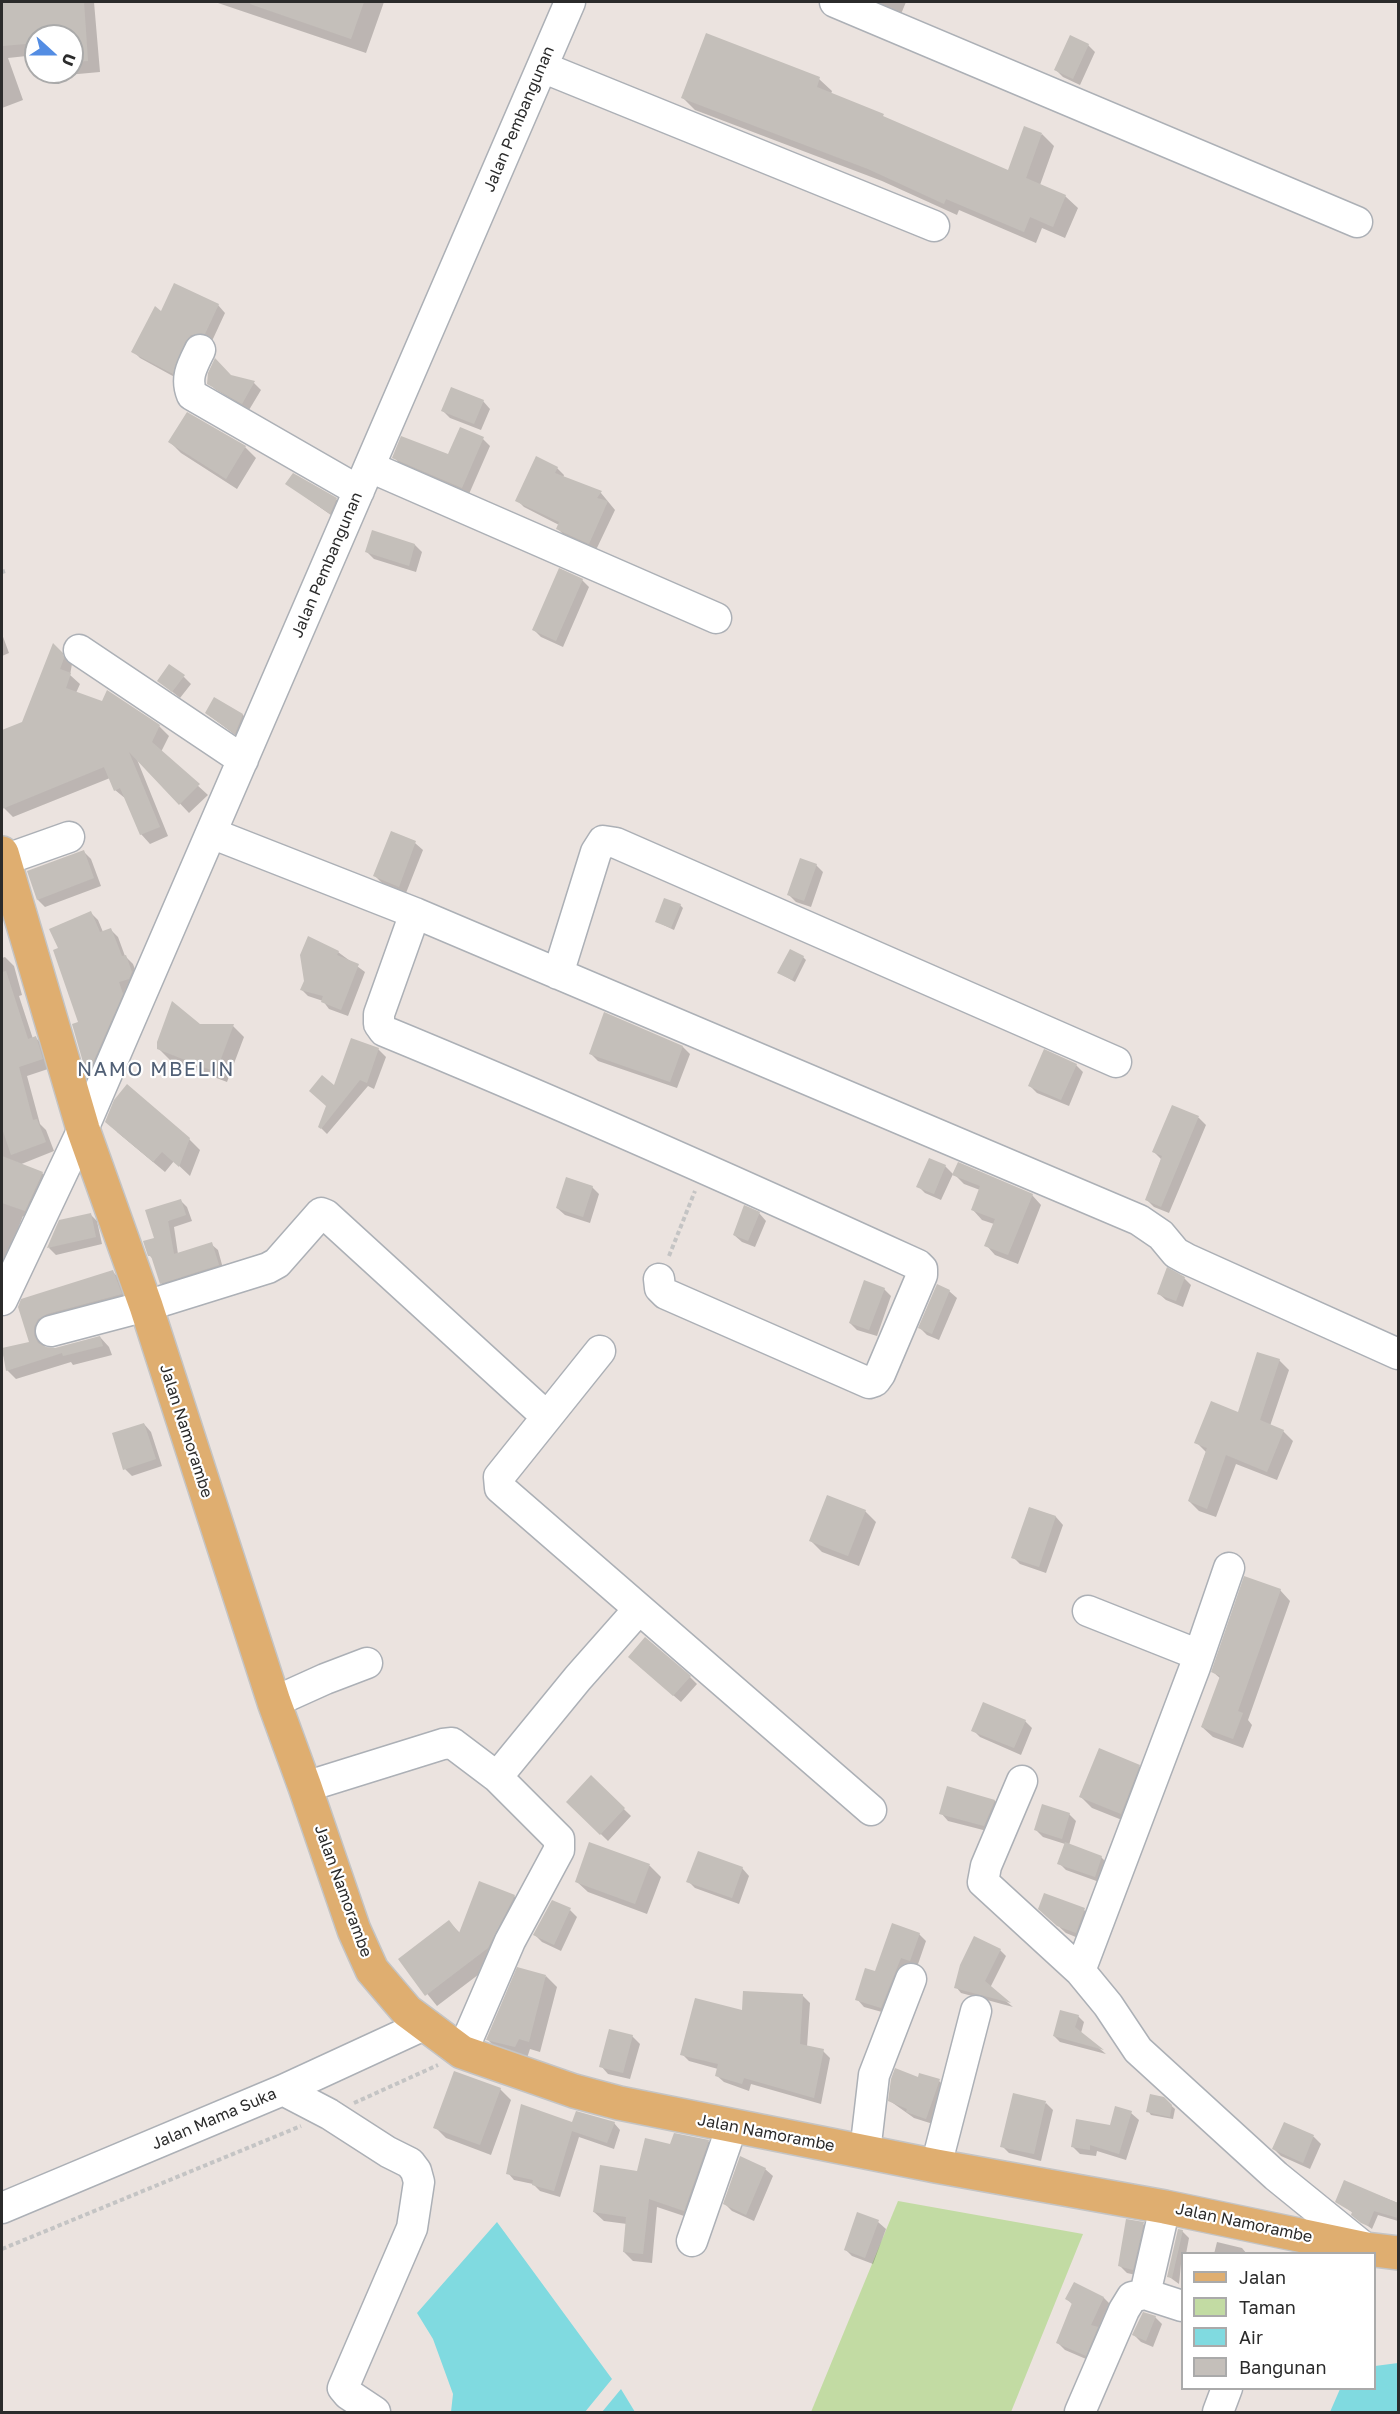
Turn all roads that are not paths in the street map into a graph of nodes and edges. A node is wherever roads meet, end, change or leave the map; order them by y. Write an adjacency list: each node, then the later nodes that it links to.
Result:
1 (570, 2): 3 (street, Jalan Pembangunan)
2 (835, 2): 4 (street)
3 (542, 67): 5 (street); 7 (street, Jalan Pembangunan)
4 (1358, 222)
5 (934, 226)
6 (200, 350): 7 (street)
7 (364, 479): 8 (street); 10 (street, Jalan Pembangunan)
8 (716, 618)
9 (79, 651): 10 (street)
10 (243, 760): 11 (street, Jalan Pembangunan)
11 (211, 833): 14 (street); 17 (street, Jalan Pembangunan)
12 (69, 837): 13 (street)
13 (3, 856): 17 (main road, Jalan Namorambe)
14 (415, 913): 15 (street); 18 (street)
15 (558, 974): 16 (street); 23 (street)
16 (1116, 1062)
17 (83, 1129): 19 (street, Jalan Pembangunan); 20 (main road, Jalan Namorambe)
18 (659, 1280)
19 (2, 1300)
20 (146, 1306): 21 (street); 24 (street); 30 (main road, Jalan Namorambe)
21 (51, 1331)
22 (600, 1351): 24 (street)
23 (1398, 1354)
24 (546, 1416): 26 (street)
25 (1229, 1568): 28 (street)
26 (639, 1609): 31 (street); 34 (street)
27 (1088, 1611): 28 (street)
28 (1199, 1654): 35 (street)
29 (367, 1663): 30 (street)
30 (274, 1702): 33 (main road, Jalan Namorambe)
31 (497, 1778): 33 (street); 39 (street)
32 (1022, 1781): 35 (street)
33 (305, 1786): 38 (main road, Jalan Namorambe)
34 (871, 1810)
35 (1080, 1971): 47 (street)
36 (911, 1979): 42 (street)
37 (976, 2011): 43 (street)
38 (424, 2025): 39 (main road, Jalan Namorambe); 40 (street, Jalan Mama Suka)
39 (462, 2052): 41 (main road, Jalan Namorambe)
40 (283, 2090): 45 (street, Jalan Mama Suka); 52 (street)
41 (732, 2126): 42 (main road, Jalan Namorambe); 46 (street)
42 (865, 2152): 43 (main road, Jalan Namorambe)
43 (936, 2166): 44 (main road, Jalan Namorambe)
44 (1166, 2206): 47 (main road, Jalan Namorambe); 49 (street)
45 (2, 2208)
46 (692, 2241)
47 (1366, 2249): 48 (main road, Jalan Namorambe)
48 (1398, 2253)
49 (1145, 2294): 50 (street); 53 (street)
50 (1181, 2306)
51 (1226, 2390): 54 (street)
52 (375, 2412)
53 (1080, 2412)
54 (1218, 2412)

